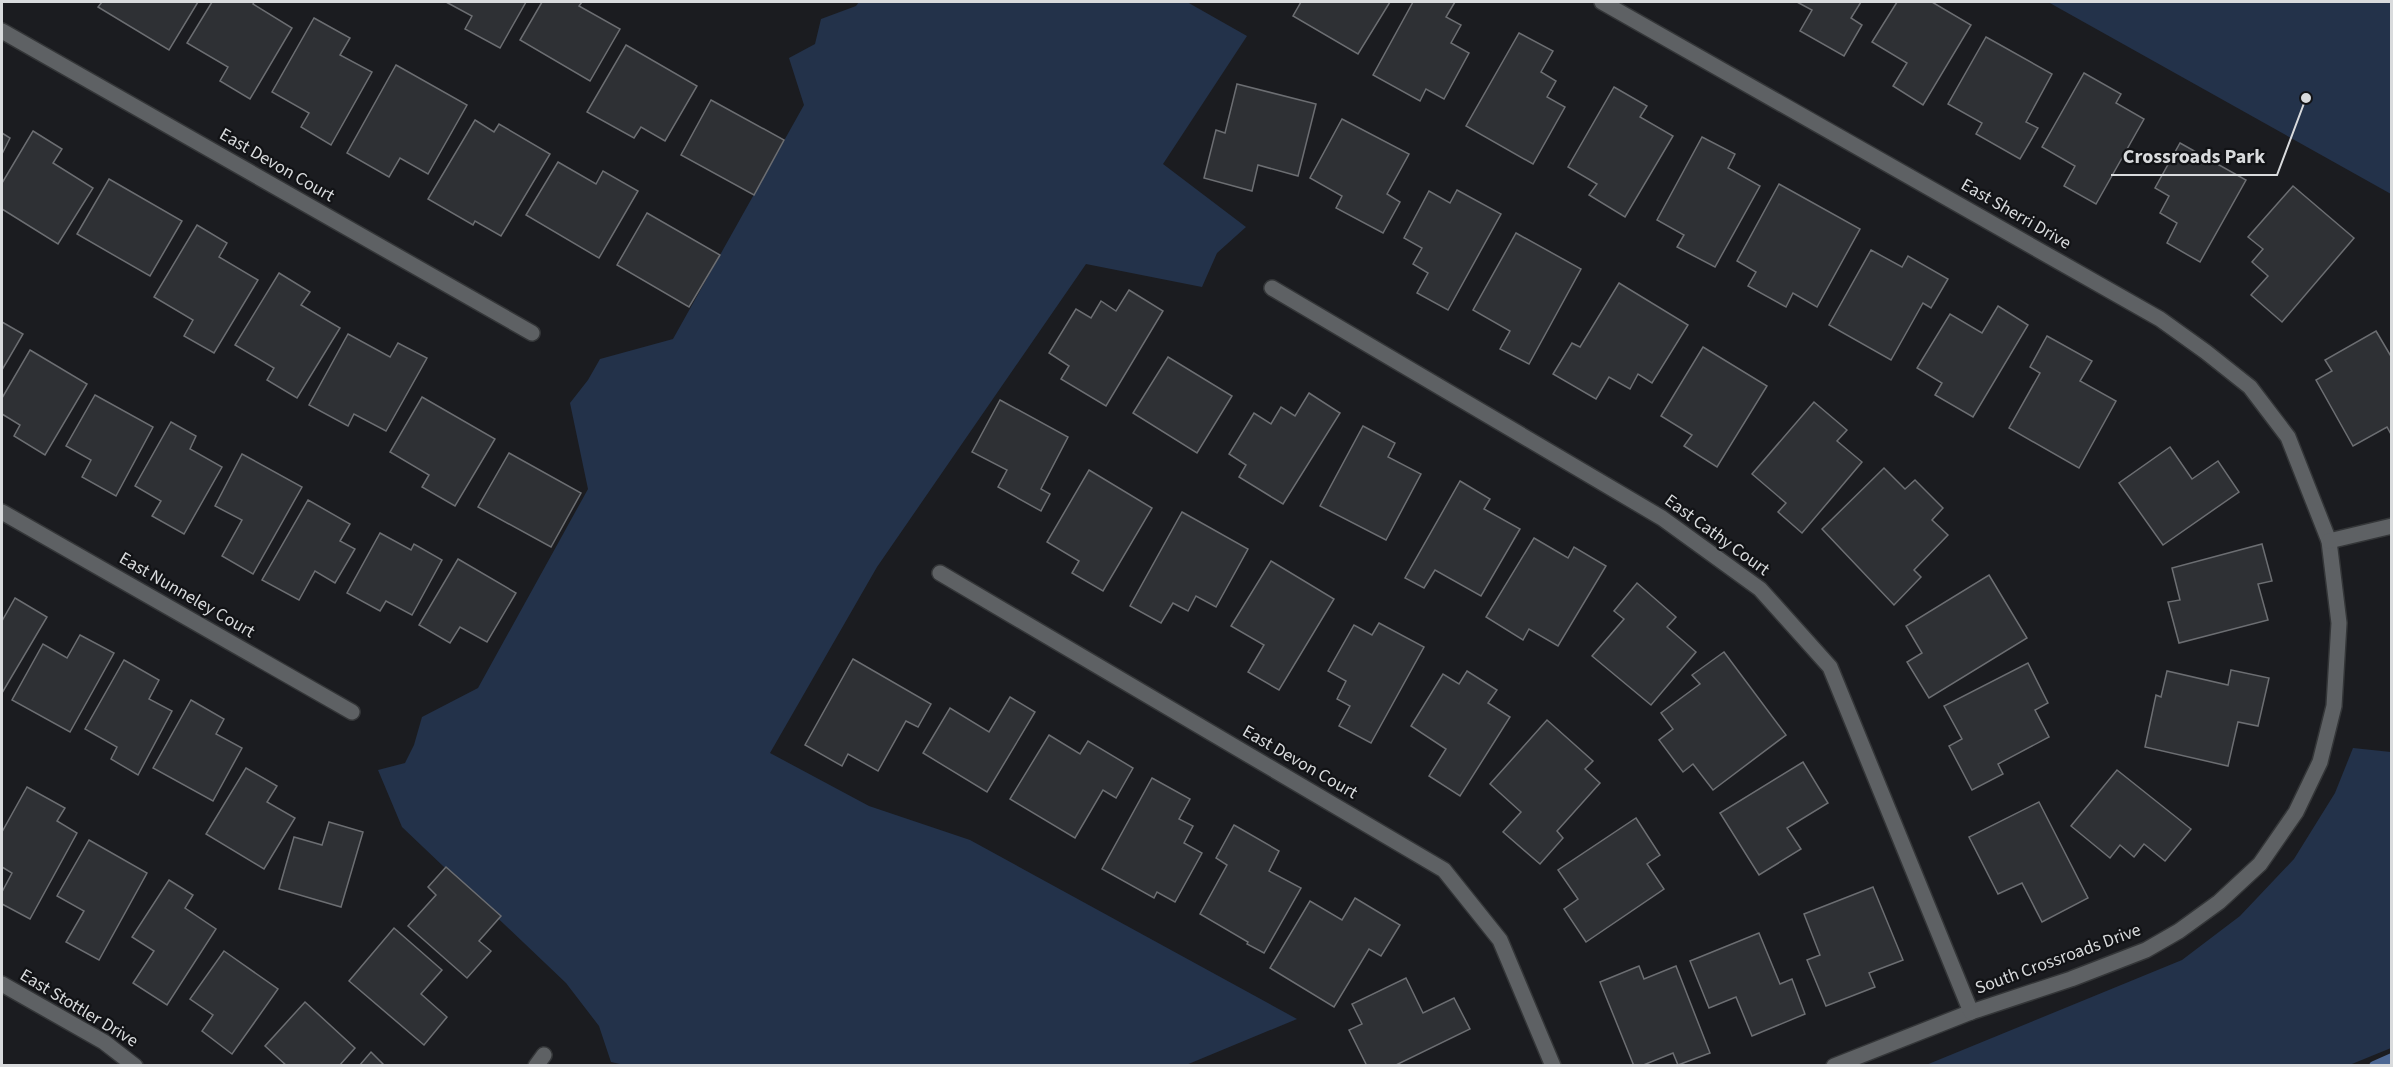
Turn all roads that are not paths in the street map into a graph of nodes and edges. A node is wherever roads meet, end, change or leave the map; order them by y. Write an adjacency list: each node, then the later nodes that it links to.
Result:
1 (1602, 2): 7 (street, East Sherri Drive)
2 (2, 31): 4 (street, East Devon Court)
3 (1272, 288): 11 (street, East Cathy Court)
4 (532, 333)
5 (2, 512): 9 (street, East Nunneley Court)
6 (2391, 526): 7 (street)
7 (2329, 541): 11 (street, South Crossroads Drive)
8 (940, 573): 13 (street, East Devon Court)
9 (352, 711)
10 (2, 984): 12 (street, East Stottler Drive)
11 (1971, 1012): 14 (street, South Crossroads Drive)
12 (135, 1065)
13 (1553, 1065)
14 (1834, 1065)

